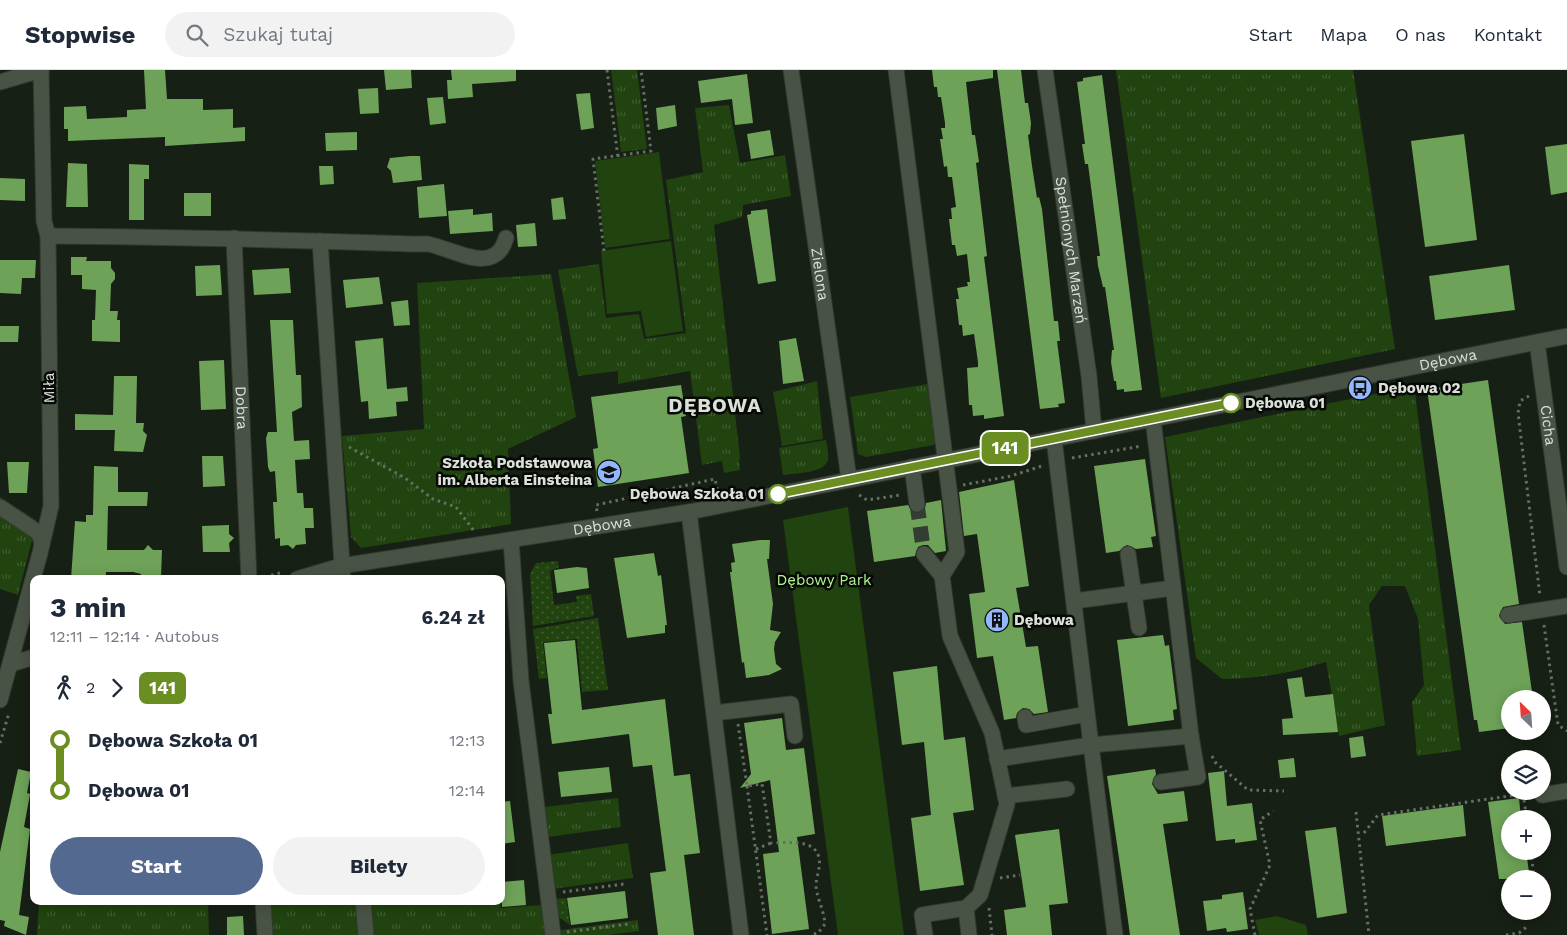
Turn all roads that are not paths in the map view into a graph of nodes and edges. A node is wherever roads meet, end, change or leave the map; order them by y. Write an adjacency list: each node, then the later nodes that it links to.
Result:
1 (41, 70): 5 (street); 6 (street, Miła)
2 (791, 70): 17 (street, Zielona)
3 (896, 70): 15 (street)
4 (1045, 70): 13 (street, Spełnionych Marzeń)
5 (0, 82)
6 (48, 236): 7 (street); 22 (street, Miła)
7 (234, 238): 9 (street); 28 (street, Dobra)
8 (506, 238): 9 (street)
9 (320, 241): 26 (street)
10 (1567, 336): 11 (street, Dębowa)
11 (1538, 342): 12 (street, Dębowa); 25 (street, Cicha)
12 (1153, 419): 13 (street, Dębowa); 31 (street)
13 (1094, 431): 14 (street, Dębowa)
14 (1054, 439): 15 (street, Dębowa); 34 (street)
15 (946, 460): 16 (street, Dębowa); 30 (street)
16 (912, 467): 17 (street, Dębowa); 18 (street)
17 (849, 479): 20 (street, Dębowa)
18 (917, 504)
19 (0, 507): 22 (street)
20 (689, 512): 21 (street, Dębowa); 41 (street)
21 (511, 540): 26 (street, Dębowa); 58 (street)
22 (42, 544): 27 (street, Miła)
23 (924, 554): 30 (street)
24 (1128, 554): 33 (street)
25 (1567, 567)
26 (342, 572): 29 (street, Dębowa)
27 (34, 575)
28 (248, 575)
29 (323, 575)
30 (942, 576): 47 (street)
31 (1173, 588): 33 (street); 45 (street)
32 (30, 590): 39 (street, Miła)
33 (1134, 593): 34 (street); 37 (street)
34 (1074, 601): 42 (street)
35 (1567, 606): 36 (street)
36 (1508, 615)
37 (1139, 628)
38 (30, 658): 39 (street)
39 (11, 664): 40 (street, Miła)
40 (0, 700)
41 (714, 714): 44 (street); 59 (street)
42 (1087, 714): 43 (street); 46 (street)
43 (1025, 717)
44 (795, 736)
45 (1190, 736): 46 (street); 48 (street)
46 (1091, 745): 47 (street); 62 (street)
47 (998, 759): 52 (street)
48 (1161, 782)
49 (1068, 789): 52 (street)
50 (1567, 791): 51 (street)
51 (1551, 794)
52 (1005, 796): 55 (street)
53 (263, 905): 56 (street)
54 (363, 905): 57 (street)
55 (966, 908): 60 (street); 61 (street)
56 (265, 935)
57 (366, 935)
58 (553, 935)
59 (741, 935)
60 (925, 935)
61 (969, 935)
62 (1115, 935)

